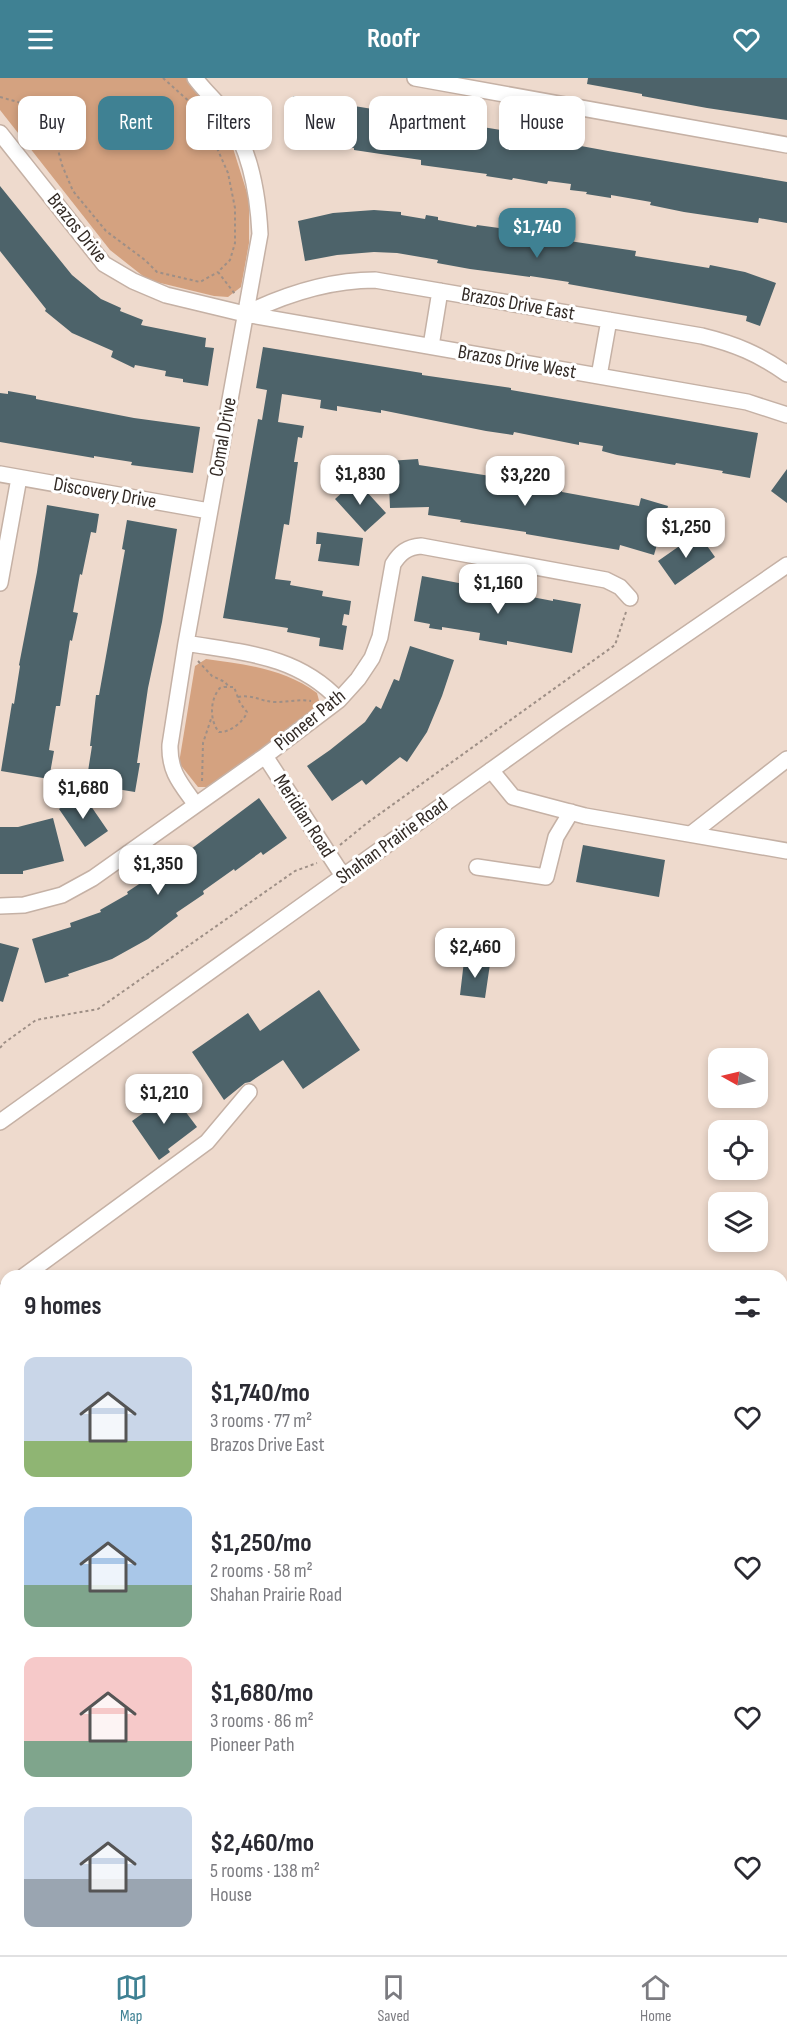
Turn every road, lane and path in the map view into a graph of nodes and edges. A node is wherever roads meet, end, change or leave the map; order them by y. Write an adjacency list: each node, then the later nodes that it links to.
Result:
1 (163, 78): 7 (path)
2 (415, 78): 6 (street)
3 (202, 80): 10 (street, Comal Drive)
4 (0, 97): 7 (path)
5 (1, 136): 10 (street, Brazos Drive)
6 (787, 145)
7 (218, 272): 9 (path)
8 (440, 291): 10 (street, Brazos Drive East); 11 (street, Brazos Drive East); 12 (street)
9 (235, 294)
10 (245, 314): 12 (street, Brazos Drive West); 18 (street, Comal Drive)
11 (609, 320): 13 (street, Brazos Drive East); 14 (street)
12 (431, 346): 14 (street, Brazos Drive West)
13 (787, 374)
14 (599, 376): 15 (street, Brazos Drive West)
15 (787, 415)
16 (0, 474): 17 (street, Discovery Drive)
17 (19, 478): 18 (street, Discovery Drive); 20 (street)
18 (209, 511): 22 (street, Comal Drive)
19 (787, 565): 31 (street, Shahan Prairie Road)
20 (0, 583)
21 (630, 598): 26 (street, Pioneer Path)
22 (186, 643): 26 (street); 33 (street, Comal Drive)
23 (198, 661): 24 (path)
24 (229, 687): 25 (path); 28 (path)
25 (238, 698): 27 (path); 28 (path)
26 (339, 700): 29 (street, Pioneer Path)
27 (318, 702)
28 (212, 717): 32 (path)
29 (265, 756): 33 (street, Pioneer Path); 38 (street, Meridian Road)
30 (787, 759): 35 (street)
31 (491, 770): 34 (street); 38 (street, Shahan Prairie Road)
32 (202, 785)
33 (196, 806): 39 (street, Pioneer Path)
34 (571, 812): 35 (street); 37 (street)
35 (691, 834): 36 (street)
36 (787, 851)
37 (477, 867)
38 (343, 876): 41 (street, Shahan Prairie Road)
39 (0, 906)
40 (249, 1092): 42 (street)
41 (0, 1122)
42 (37, 1270)

